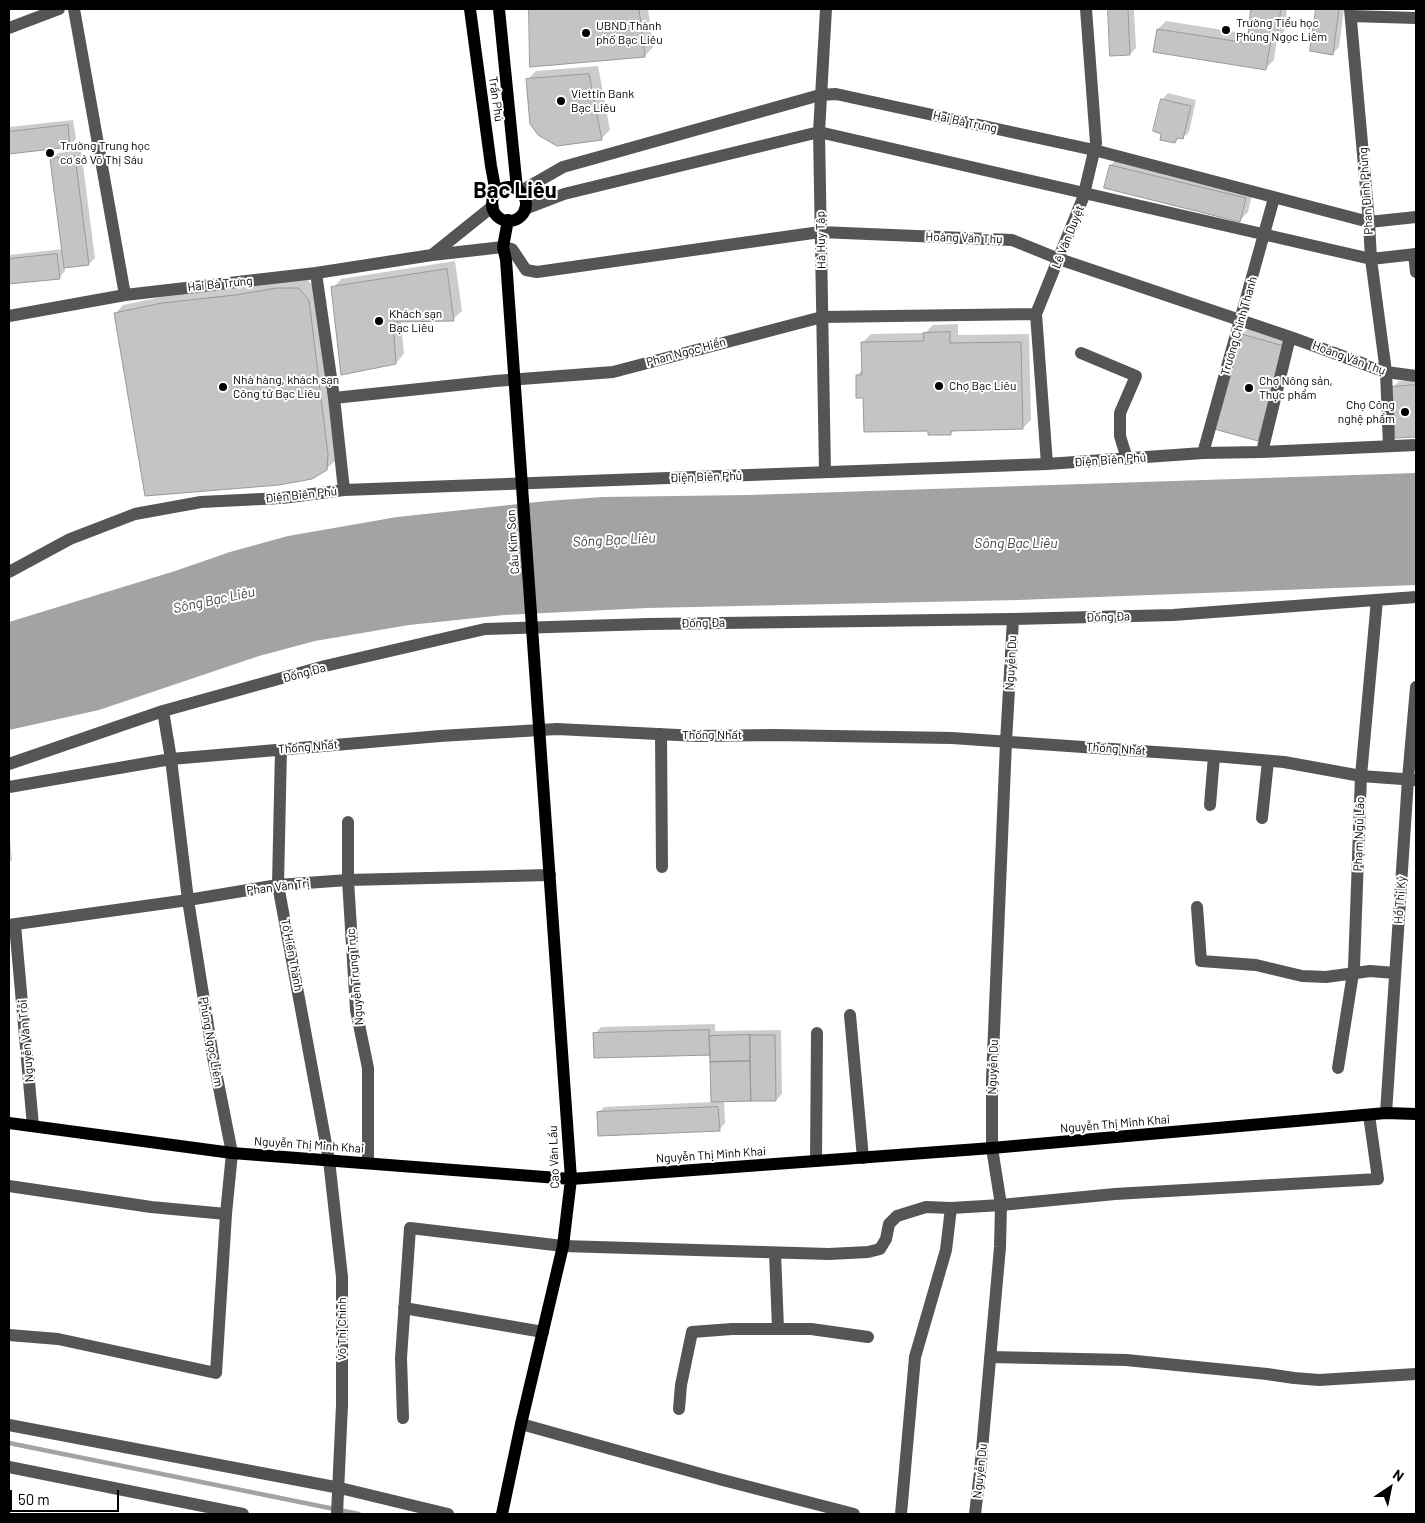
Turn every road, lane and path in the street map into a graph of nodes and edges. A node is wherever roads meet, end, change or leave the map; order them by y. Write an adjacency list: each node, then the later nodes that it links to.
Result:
1 (59, 9): 9 (street)
2 (74, 9): 30 (street)
3 (470, 9): 16 (main road, Trần Phú)
4 (499, 9): 13 (main road, Trần Phú)
5 (826, 9): 10 (street, Hà Huy Tập)
6 (1086, 9): 12 (street, Lê Văn Duyệt)
7 (1351, 13): 8 (street); 20 (street, Phan Đình Phùng)
8 (1416, 18)
9 (9, 28)
10 (820, 95): 11 (street, Hà Huy Tập); 12 (street, Hai Bà Trưng); 13 (street, Hai Bà Trưng)
11 (819, 132): 14 (street); 17 (street); 21 (street, Hà Huy Tập)
12 (1094, 150): 14 (street, Lê Văn Duyệt); 15 (street, Hai Bà Trưng)
13 (519, 190): 16 (main road); 17 (main road)
14 (1085, 192): 22 (street); 26 (street, Lê Văn Duyệt)
15 (1274, 198): 20 (street, Hai Bà Trưng); 22 (street, Trương Chính Thanh)
16 (494, 200): 19 (main road); 25 (street, Hai Bà Trưng)
17 (525, 209): 19 (main road)
18 (1416, 217): 20 (street, Hai Bà Trưng)
19 (508, 220): 23 (main road)
20 (1370, 222): 27 (street, Phan Đình Phùng)
21 (820, 232): 23 (street, Hoàng Văn Thụ); 26 (street, Hoàng Văn Thụ); 33 (street, Hà Huy Tập)
22 (1265, 235): 27 (street); 34 (street, Trương Chính Thanh)
23 (505, 254): 25 (street, Hai Bà Trưng); 67 (main road, Cầu Kim Sơn)
24 (1415, 254): 27 (street); 28 (street)
25 (432, 255): 29 (street, Hai Bà Trưng)
26 (1059, 259): 31 (street, Lê Văn Duyệt); 34 (street, Hoàng Văn Thụ)
27 (1371, 259): 37 (street, Phan Đình Phùng)
28 (1416, 272)
29 (316, 273): 30 (street, Hai Bà Trưng); 39 (street)
30 (125, 295): 32 (street, Hai Bà Trưng)
31 (1036, 314): 33 (street, Phan Ngọc Hiển); 45 (street, Lê Văn Duyệt)
32 (9, 316)
33 (822, 317): 39 (street, Phan Ngọc Hiển); 46 (street, Hà Huy Tập)
34 (1240, 321): 35 (street, Hoàng Văn Thụ); 43 (street, Trương Chính Thanh)
35 (1290, 337): 37 (street, Hoàng Văn Thụ); 42 (street)
36 (1081, 353): 44 (street)
37 (1386, 372): 38 (street, Hoàng Văn Thụ); 41 (street, Phan Đình Phùng)
38 (1416, 376)
39 (334, 398): 47 (street)
40 (1416, 444): 41 (street, Điện Biên Phủ)
41 (1390, 446): 42 (street, Điện Biên Phủ)
42 (1262, 452): 43 (street, Điện Biên Phủ)
43 (1203, 453): 44 (street, Điện Biên Phủ)
44 (1127, 458): 45 (street, Điện Biên Phủ)
45 (1047, 464): 46 (street, Điện Biên Phủ)
46 (825, 472): 47 (street, Điện Biên Phủ)
47 (344, 490): 48 (street, Điện Biên Phủ)
48 (9, 572)
49 (1416, 597): 50 (street, Đống Đa)
50 (1377, 600): 51 (street, Đống Đa); 61 (street, Phạm Ngũ Lão)
51 (1013, 619): 53 (street, Đống Đa); 55 (street, Nguyễn Du)
52 (1416, 687): 62 (street, Hồ Thị Kỷ)
53 (163, 711): 58 (street, Phùng Ngọc Liêm); 60 (street, Đống Đa)
54 (661, 734): 55 (street, Thống Nhất); 56 (street, Thống Nhất); 68 (street)
55 (1006, 742): 57 (street, Thống Nhất); 85 (street, Nguyễn Du)
56 (281, 749): 58 (street, Thống Nhất); 71 (street, Tô Hiến Thành)
57 (1214, 756): 59 (street, Thống Nhất); 64 (street)
58 (171, 759): 63 (street, Thống Nhất); 72 (street, Phùng Ngọc Liêm)
59 (1268, 761): 61 (street, Thống Nhất); 65 (street)
60 (9, 764)
61 (1361, 776): 62 (street, Thống Nhất); 75 (street, Phạm Ngũ Lão)
62 (1412, 779): 76 (street, Hồ Thị Kỷ)
63 (9, 787)
64 (1210, 805)
65 (1262, 818)
66 (348, 822): 70 (street, Nguyễn Trung Trực)
67 (546, 823): 69 (main road, Cao Văn Lầu)
68 (662, 867)
69 (550, 875): 70 (street, Phan Văn Trị); 91 (main road, Cao Văn Lầu)
70 (348, 880): 71 (street, Phan Văn Trị); 90 (street, Nguyễn Trung Trực)
71 (278, 885): 72 (street, Phan Văn Trị); 88 (street, Tô Hiến Thành)
72 (188, 900): 74 (street, Phan Văn Trị); 86 (street, Phùng Ngọc Liêm)
73 (1197, 907): 75 (street)
74 (12, 925): 84 (street, Nguyễn Văn Trỗi)
75 (1353, 972): 76 (street); 79 (street, Phạm Ngũ Lão)
76 (1395, 973): 80 (street, Hồ Thị Kỷ)
77 (850, 1015): 87 (street)
78 (816, 1033): 89 (street)
79 (1338, 1068)
80 (1386, 1113): 81 (main road, Nguyễn Thị Minh Khai); 82 (main road, Nguyễn Thị Minh Khai)
81 (1416, 1114)
82 (1369, 1115): 85 (main road, Nguyễn Thị Minh Khai); 93 (street)
83 (9, 1123): 84 (main road, Nguyễn Thị Minh Khai)
84 (34, 1126): 86 (main road, Nguyễn Thị Minh Khai)
85 (992, 1148): 87 (main road, Nguyễn Thị Minh Khai); 93 (street, Nguyễn Du)
86 (232, 1153): 88 (main road, Nguyễn Thị Minh Khai); 95 (street, Phùng Ngọc Liêm)
87 (863, 1158): 89 (main road, Nguyễn Thị Minh Khai)
88 (329, 1160): 90 (main road, Nguyễn Thị Minh Khai); 110 (street, Võ Thị Chính)
89 (816, 1161): 91 (main road, Nguyễn Thị Minh Khai)
90 (368, 1162): 91 (main road, Nguyễn Thị Minh Khai)
91 (571, 1179): 96 (main road, Cao Văn Lầu)
92 (9, 1186): 95 (street)
93 (1001, 1205): 94 (street); 103 (street, Nguyễn Du)
94 (952, 1208): 97 (street); 116 (street)
95 (226, 1214): 101 (street, Phùng Ngọc Liêm)
96 (563, 1246): 97 (street); 98 (street); 100 (main road, Cao Văn Lầu)
97 (776, 1253): 99 (street)
98 (404, 1308): 100 (street); 106 (street)
99 (778, 1328): 102 (street); 105 (street)
100 (543, 1332): 107 (main road, Cao Văn Lầu)
101 (9, 1336)
102 (868, 1337)
103 (990, 1356): 104 (street); 117 (street, Nguyễn Du)
104 (1416, 1374)
105 (679, 1409)
106 (404, 1418)
107 (521, 1424): 114 (main road, Cao Văn Lầu); 115 (street)
108 (9, 1425): 110 (street)
109 (9, 1467): 111 (street)
110 (339, 1494): 112 (street, Võ Thị Chính); 113 (street)
111 (244, 1514)
112 (338, 1514)
113 (448, 1514)
114 (502, 1514)
115 (854, 1514)
116 (901, 1514)
117 (974, 1514)

